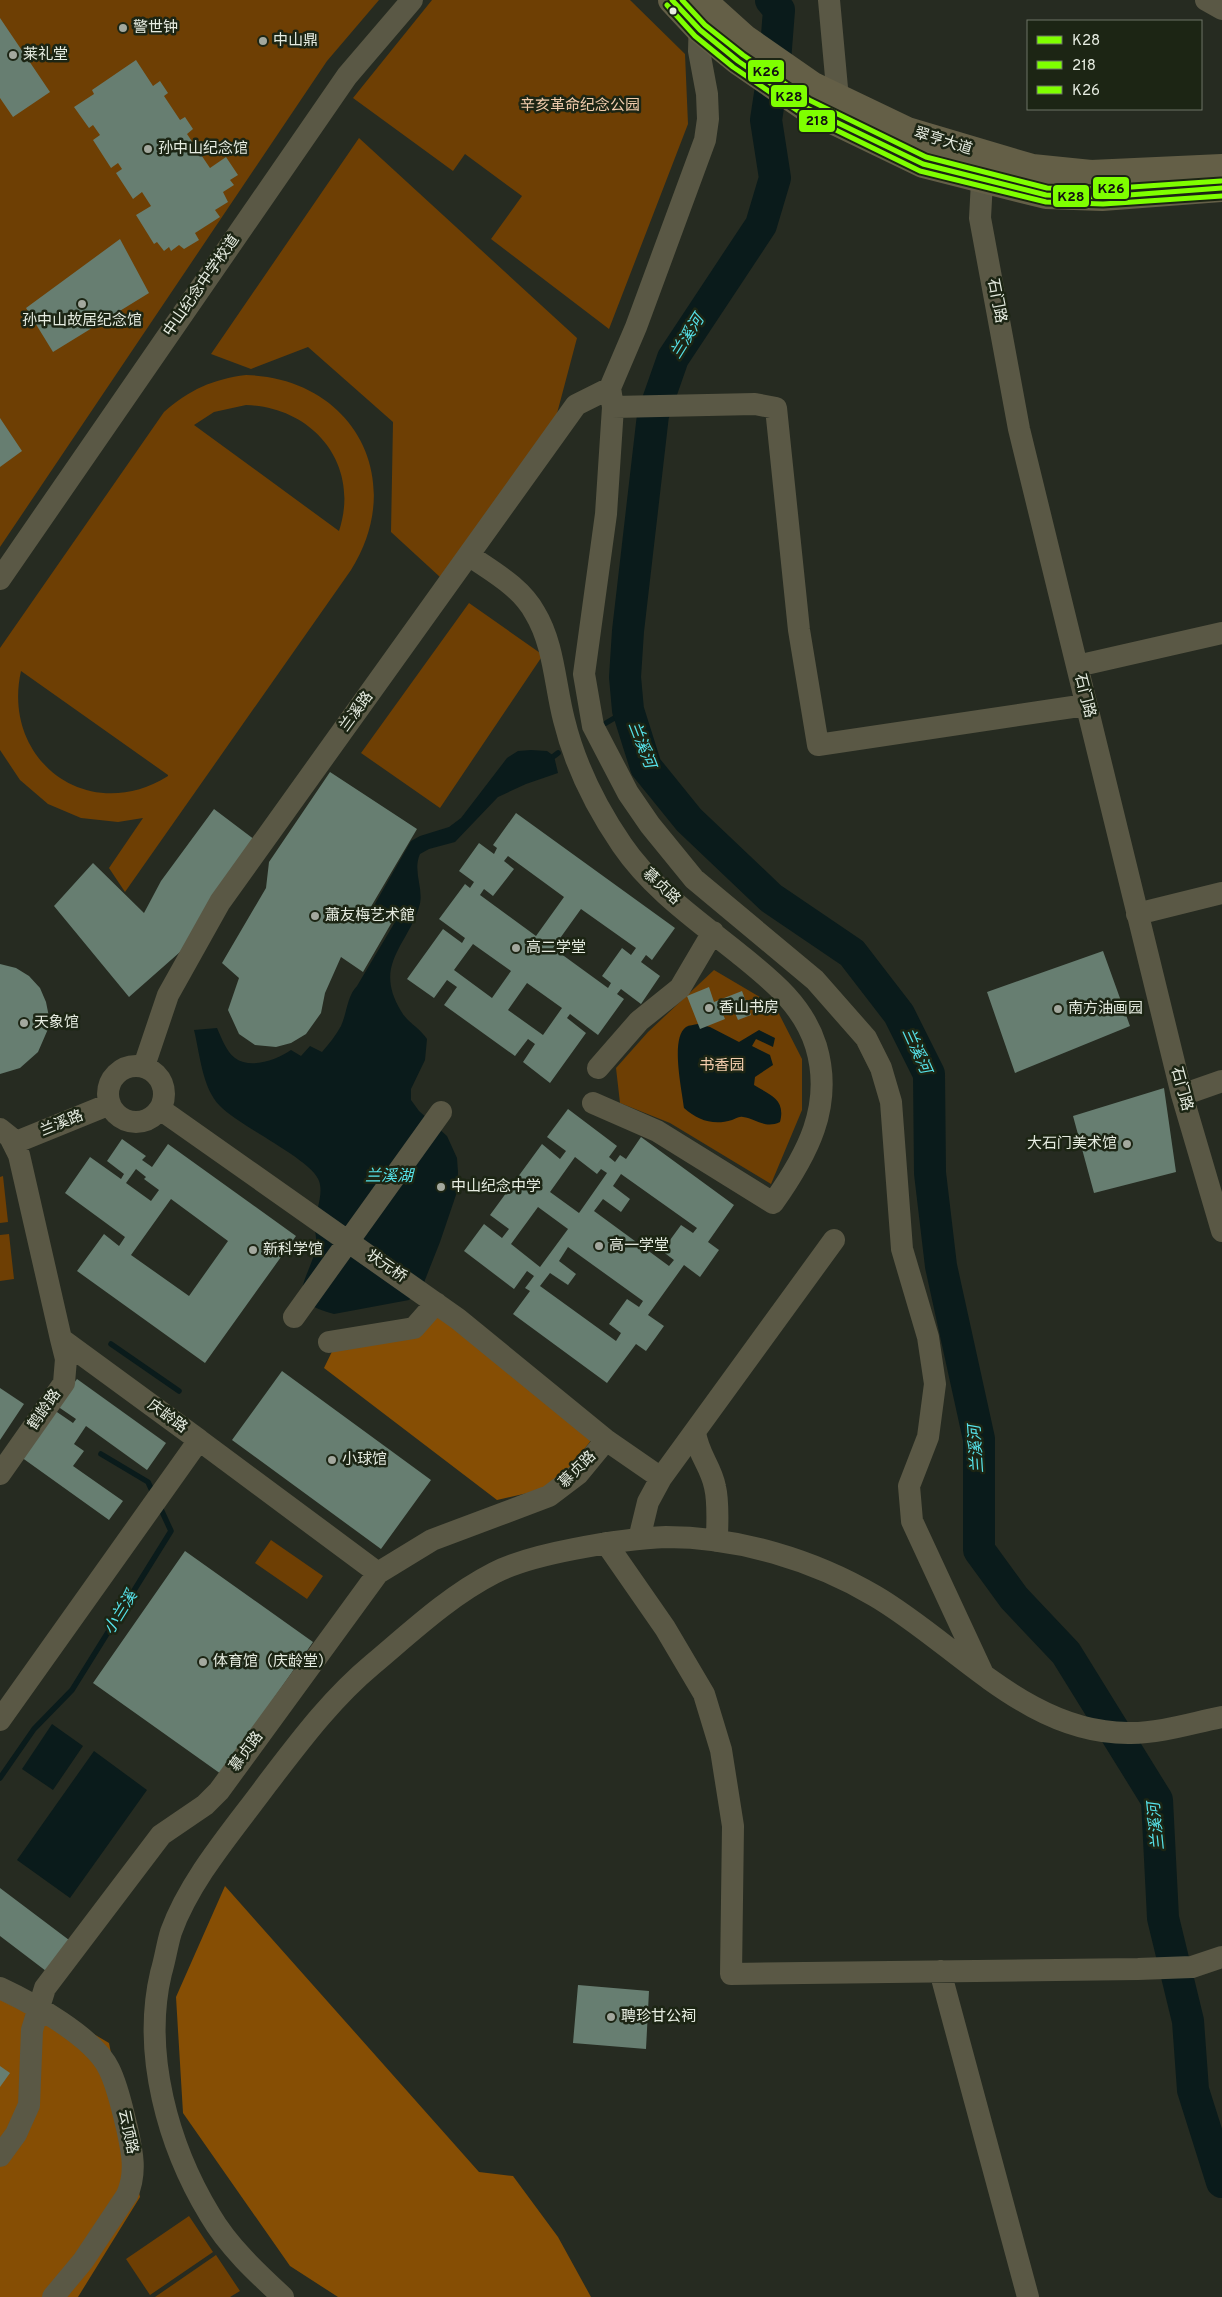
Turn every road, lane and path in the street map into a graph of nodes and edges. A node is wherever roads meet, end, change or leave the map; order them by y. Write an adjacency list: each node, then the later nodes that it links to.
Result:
1 (412, 0): 16 (street, 中山纪念中学校道)
2 (672, 0): 7 (main road, 翠亨大道)
3 (701, 0): 7 (street); 8 (main road, 翠亨大道)
4 (829, 0): 10 (street)
5 (1206, 0): 6 (street)
6 (1222, 9)
7 (700, 30): 8 (main road, 翠亨大道); 14 (street)
8 (741, 49): 9 (main road, 翠亨大道)
9 (809, 97): 10 (main road, 翠亨大道); 11 (main road, 翠亨大道)
10 (838, 99): 11 (main road, 翠亨大道)
11 (982, 167): 12 (main road, 翠亨大道); 13 (main road, 翠亨大道); 18 (street, 石门路)
12 (1222, 168)
13 (1222, 188)
14 (613, 401): 15 (street, 兰溪路); 19 (street); 48 (street)
15 (470, 556): 22 (street, 慕贞路); 23 (street, 兰溪路)
16 (0, 579)
17 (1222, 633): 18 (street)
18 (1076, 666): 19 (street, 石门路)
19 (1086, 705): 21 (street, 石门路)
20 (1222, 893): 21 (street)
21 (1136, 914): 26 (street, 石门路)
22 (713, 932): 24 (street); 27 (street, 慕贞路)
23 (144, 1066): 28 (street); 29 (street)
24 (598, 1068)
25 (1222, 1081): 26 (street)
26 (1182, 1095): 32 (street, 石门路)
27 (592, 1103)
28 (110, 1104): 29 (street); 31 (street, 兰溪路)
29 (160, 1109): 34 (street, 状元桥)
30 (440, 1114): 34 (street)
31 (7, 1136): 37 (street)
32 (1222, 1231)
33 (834, 1240): 39 (street)
34 (348, 1242): 35 (street, 状元桥); 36 (street)
35 (429, 1298): 38 (street); 41 (street, 状元桥)
36 (299, 1311)
37 (61, 1339): 40 (street, 庆龄路); 42 (street, 鹤龄路)
38 (329, 1342)
39 (695, 1432): 43 (street); 45 (street)
40 (199, 1440): 47 (street); 50 (street, 庆龄路)
41 (606, 1440): 43 (street, 状元桥); 47 (street, 慕贞路)
42 (0, 1474)
43 (661, 1478): 44 (street)
44 (639, 1539): 45 (street); 46 (street)
45 (716, 1541): 48 (street)
46 (606, 1543): 52 (street); 57 (street)
47 (378, 1573): 54 (street, 慕贞路)
48 (983, 1674): 49 (street)
49 (1222, 1717)
50 (0, 1720)
51 (1222, 1957): 52 (street)
52 (940, 1971): 58 (street)
53 (0, 1988): 54 (street, 云顶路)
54 (38, 2007): 55 (street, 慕贞路); 56 (street, 云顶路)
55 (0, 2156)
56 (53, 2297)
57 (283, 2297)
58 (1028, 2297)

